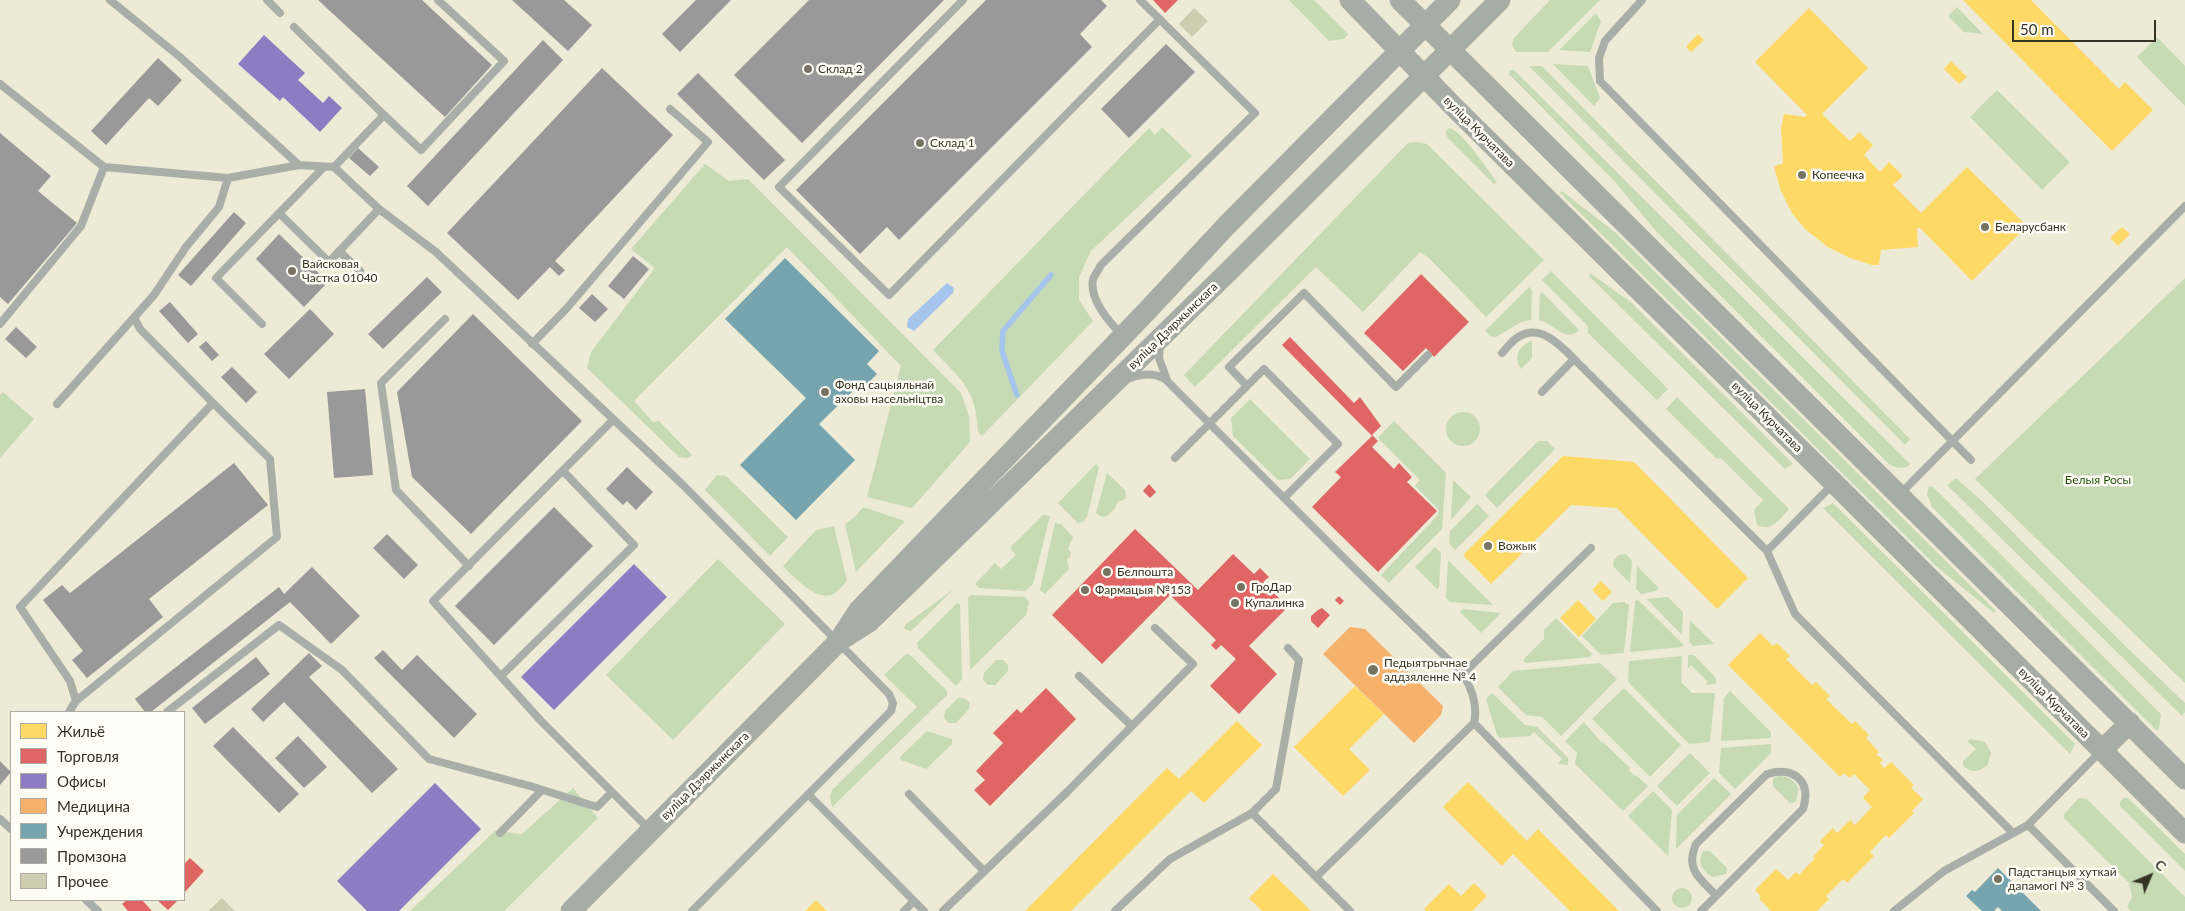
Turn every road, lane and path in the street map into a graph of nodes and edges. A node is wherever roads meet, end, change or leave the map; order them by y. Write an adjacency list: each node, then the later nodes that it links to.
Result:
1 (110, 0): 21 (lane)
2 (267, 0): 11 (lane)
3 (438, 0): 20 (lane)
4 (963, 0): 12 (lane)
5 (1140, 0): 12 (lane)
6 (1350, 0): 16 (main road, вуліца Курчатава)
7 (1400, 0): 13 (main road)
8 (1450, 0): 13 (main road, вуліца Дзяржынскага)
9 (1500, 0): 15 (main road, вуліца Дзяржынскага)
10 (1642, 0): 49 (lane)
11 (280, 13)
12 (1160, 19): 36 (lane)
13 (1425, 24): 15 (main road); 16 (main road, вуліца Дзяржынскага)
14 (294, 27): 20 (lane)
15 (1449, 49): 17 (main road, вуліца Дзяржынскага); 54 (main road)
16 (1399, 50): 17 (main road, вуліца Курчатава); 36 (main road, вуліца Дзяржынскага)
17 (1423, 76): 35 (main road, вуліца Дзяржынскага); 53 (main road, вуліца Курчатава)
18 (0, 84): 22 (lane)
19 (670, 109): 37 (lane)
20 (384, 115): 24 (lane)
21 (299, 165): 23 (lane); 25 (lane)
22 (104, 166): 25 (lane); 33 (lane)
23 (324, 167): 24 (lane); 28 (lane)
24 (334, 168): 27 (lane)
25 (228, 178): 31 (lane)
26 (2185, 206): 49 (lane)
27 (380, 209): 29 (lane); 37 (lane)
28 (280, 214): 29 (lane); 34 (lane)
29 (339, 251): 30 (lane)
30 (360, 271)
31 (134, 317): 45 (lane); 46 (lane)
32 (445, 319): 58 (lane)
33 (0, 324)
34 (262, 324)
35 (1166, 332): 41 (lane); 42 (main road, вуліца Дзяржынскага)
36 (1123, 336): 60 (main road, вуліца Дзяржынскага)
37 (532, 344): 47 (lane)
38 (1502, 353): 40 (lane)
39 (1428, 355): 43 (lane)
40 (1574, 359): 44 (lane); 57 (lane)
41 (1168, 382): 42 (lane); 48 (lane)
42 (1111, 386): 60 (main road, вуліца Дзяржынскага)
43 (1247, 386): 48 (lane); 55 (lane)
44 (1542, 392)
45 (213, 403): 65 (lane); 65 (lane)
46 (57, 404)
47 (613, 420): 52 (lane); 60 (lane)
48 (1210, 424): 50 (lane); 55 (lane)
49 (1952, 441): 51 (lane); 54 (lane)
50 (1174, 458)
51 (1971, 460)
52 (564, 472): 58 (lane); 63 (lane)
53 (1834, 483): 57 (lane); 71 (main road, вуліца Курчатава)
54 (1900, 494): 68 (main road)
55 (1284, 498): 62 (lane)
56 (1591, 548): 62 (lane)
57 (1767, 551): 83 (lane)
58 (469, 566): 63 (lane)
59 (1155, 628): 70 (lane)
60 (838, 642): 75 (lane); 81 (main road, вуліца Дзяржынскага)
61 (1288, 648): 77 (lane)
62 (1463, 674): 69 (lane)
63 (501, 676): 74 (lane)
64 (1079, 676): 70 (lane)
65 (76, 701): 66 (lane)
66 (70, 711)
67 (168, 711): 73 (lane)
68 (2130, 723): 71 (main road); 72 (main road)
69 (1474, 724): 86 (lane); 98 (lane)
70 (1132, 726): 85 (lane)
71 (2102, 750): 79 (lane); 84 (main road, вуліца Курчатава)
72 (2185, 779)
73 (542, 790): 74 (lane); 82 (lane)
74 (612, 792): 81 (lane)
75 (808, 794): 89 (lane); 92 (lane)
76 (909, 794): 85 (lane)
77 (1252, 813): 86 (lane); 96 (lane)
78 (0, 819): 80 (lane)
79 (2028, 825): 83 (lane); 101 (lane)
80 (10, 828)
81 (651, 831): 91 (main road, вуліца Дзяржынскага)
82 (500, 833)
83 (2013, 833): 100 (lane)
84 (2185, 833)
85 (984, 871): 95 (lane)
86 (1316, 877): 97 (lane)
87 (1716, 895): 87 (lane); 99 (lane)
88 (87, 901): 90 (lane)
89 (914, 901): 93 (lane); 94 (lane)
90 (98, 911)
91 (571, 911)
92 (692, 911)
93 (904, 911)
94 (924, 911)
95 (943, 911)
96 (1115, 911)
97 (1350, 911)
98 (1657, 911)
99 (1701, 911)
100 (1894, 911)
101 (2114, 911)

